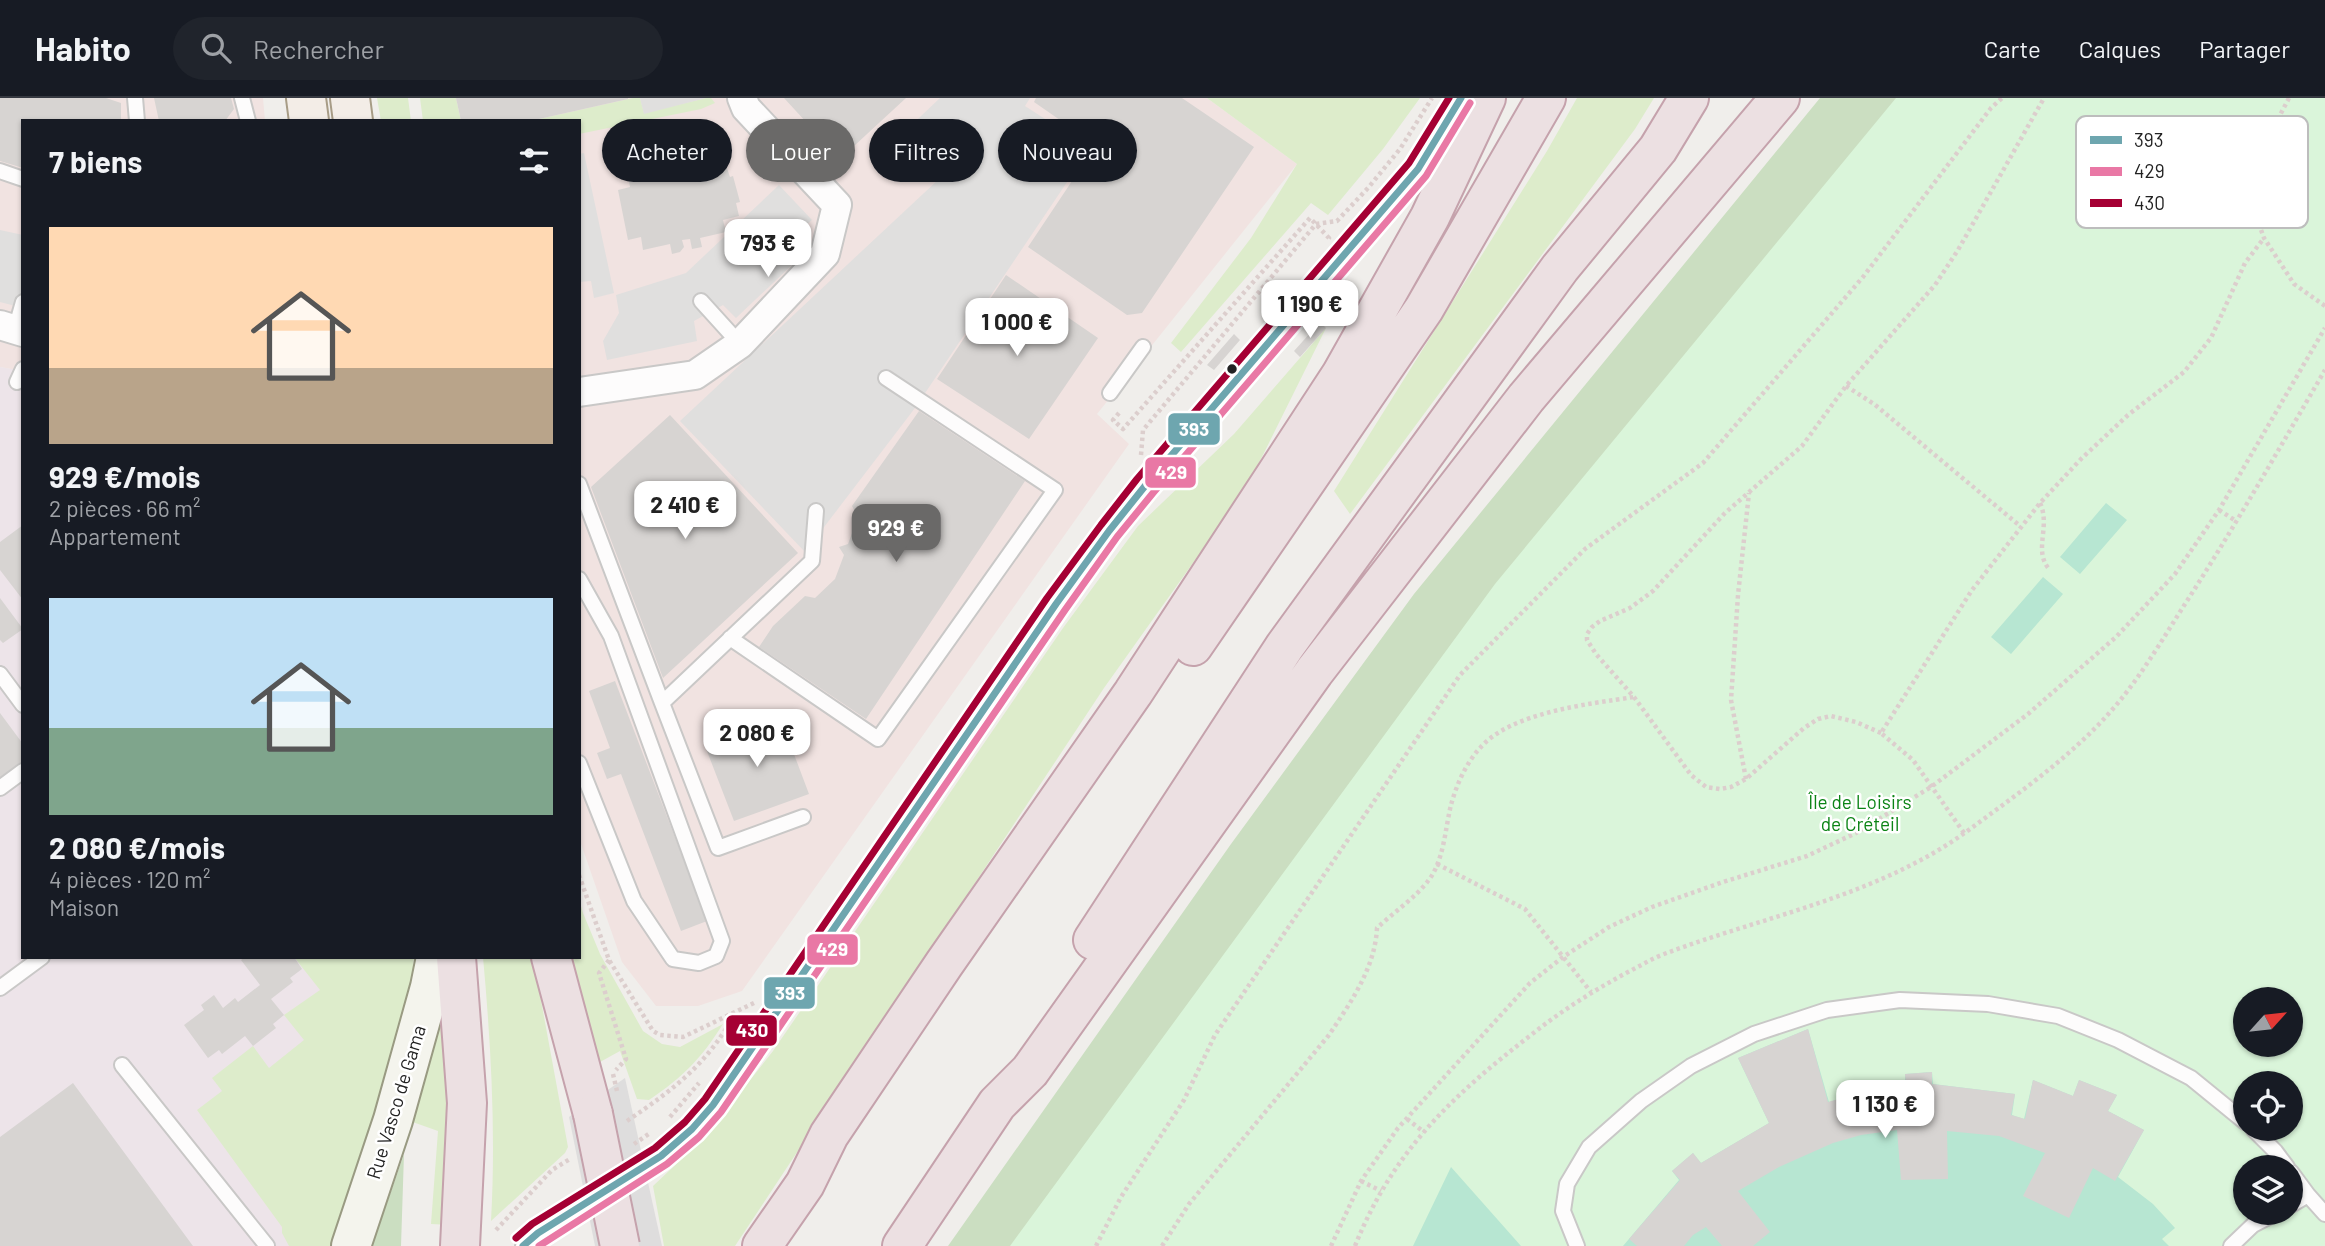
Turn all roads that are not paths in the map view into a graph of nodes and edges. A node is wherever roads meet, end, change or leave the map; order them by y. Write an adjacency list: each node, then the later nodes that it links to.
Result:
1 (135, 98): 10 (lane)
2 (242, 98): 11 (lane)
3 (306, 98): 12 (main road)
4 (350, 98): 13 (main road)
5 (741, 98): 20 (street)
6 (1486, 98): 46 (highway)
7 (1546, 98): 46 (highway)
8 (1689, 98): 42 (highway)
9 (1780, 98): 42 (highway)
10 (137, 119)
11 (247, 119)
12 (309, 119)
13 (353, 119)
14 (1418, 169): 55 (lane)
15 (0, 171): 16 (lane)
16 (21, 178)
17 (701, 301): 20 (lane)
18 (21, 307): 19 (lane)
19 (13, 329)
20 (740, 344): 23 (street)
21 (1143, 347): 24 (lane)
22 (886, 377): 28 (lane)
23 (581, 392)
24 (1110, 393)
25 (581, 489): 31 (lane)
26 (816, 510): 28 (lane)
27 (581, 583): 32 (lane)
28 (730, 638): 31 (lane)
29 (0, 674): 30 (lane)
30 (21, 702)
31 (662, 703): 35 (lane)
32 (581, 768)
33 (21, 772): 34 (lane)
34 (0, 788)
35 (803, 817)
36 (39, 959): 40 (lane)
37 (436, 959): 54 (street, Rue Vasco de Gama)
38 (456, 959): 52 (highway)
39 (552, 959): 56 (highway, bridge)
40 (0, 988)
41 (122, 1065): 53 (lane)
42 (997, 1104): 58 (highway)
43 (2233, 1112): 59 (lane)
44 (2265, 1141): 45 (lane)
45 (2278, 1155)
46 (805, 1184): 57 (highway)
47 (2303, 1188): 48 (lane)
48 (2308, 1195): 49 (lane); 50 (lane)
49 (2303, 1198)
50 (2325, 1214)
51 (2253, 1225): 60 (lane)
52 (476, 1240)
53 (267, 1246)
54 (351, 1246)
55 (523, 1246)
56 (620, 1246)
57 (762, 1246)
58 (902, 1246)
59 (1577, 1246)
60 (2231, 1246)

